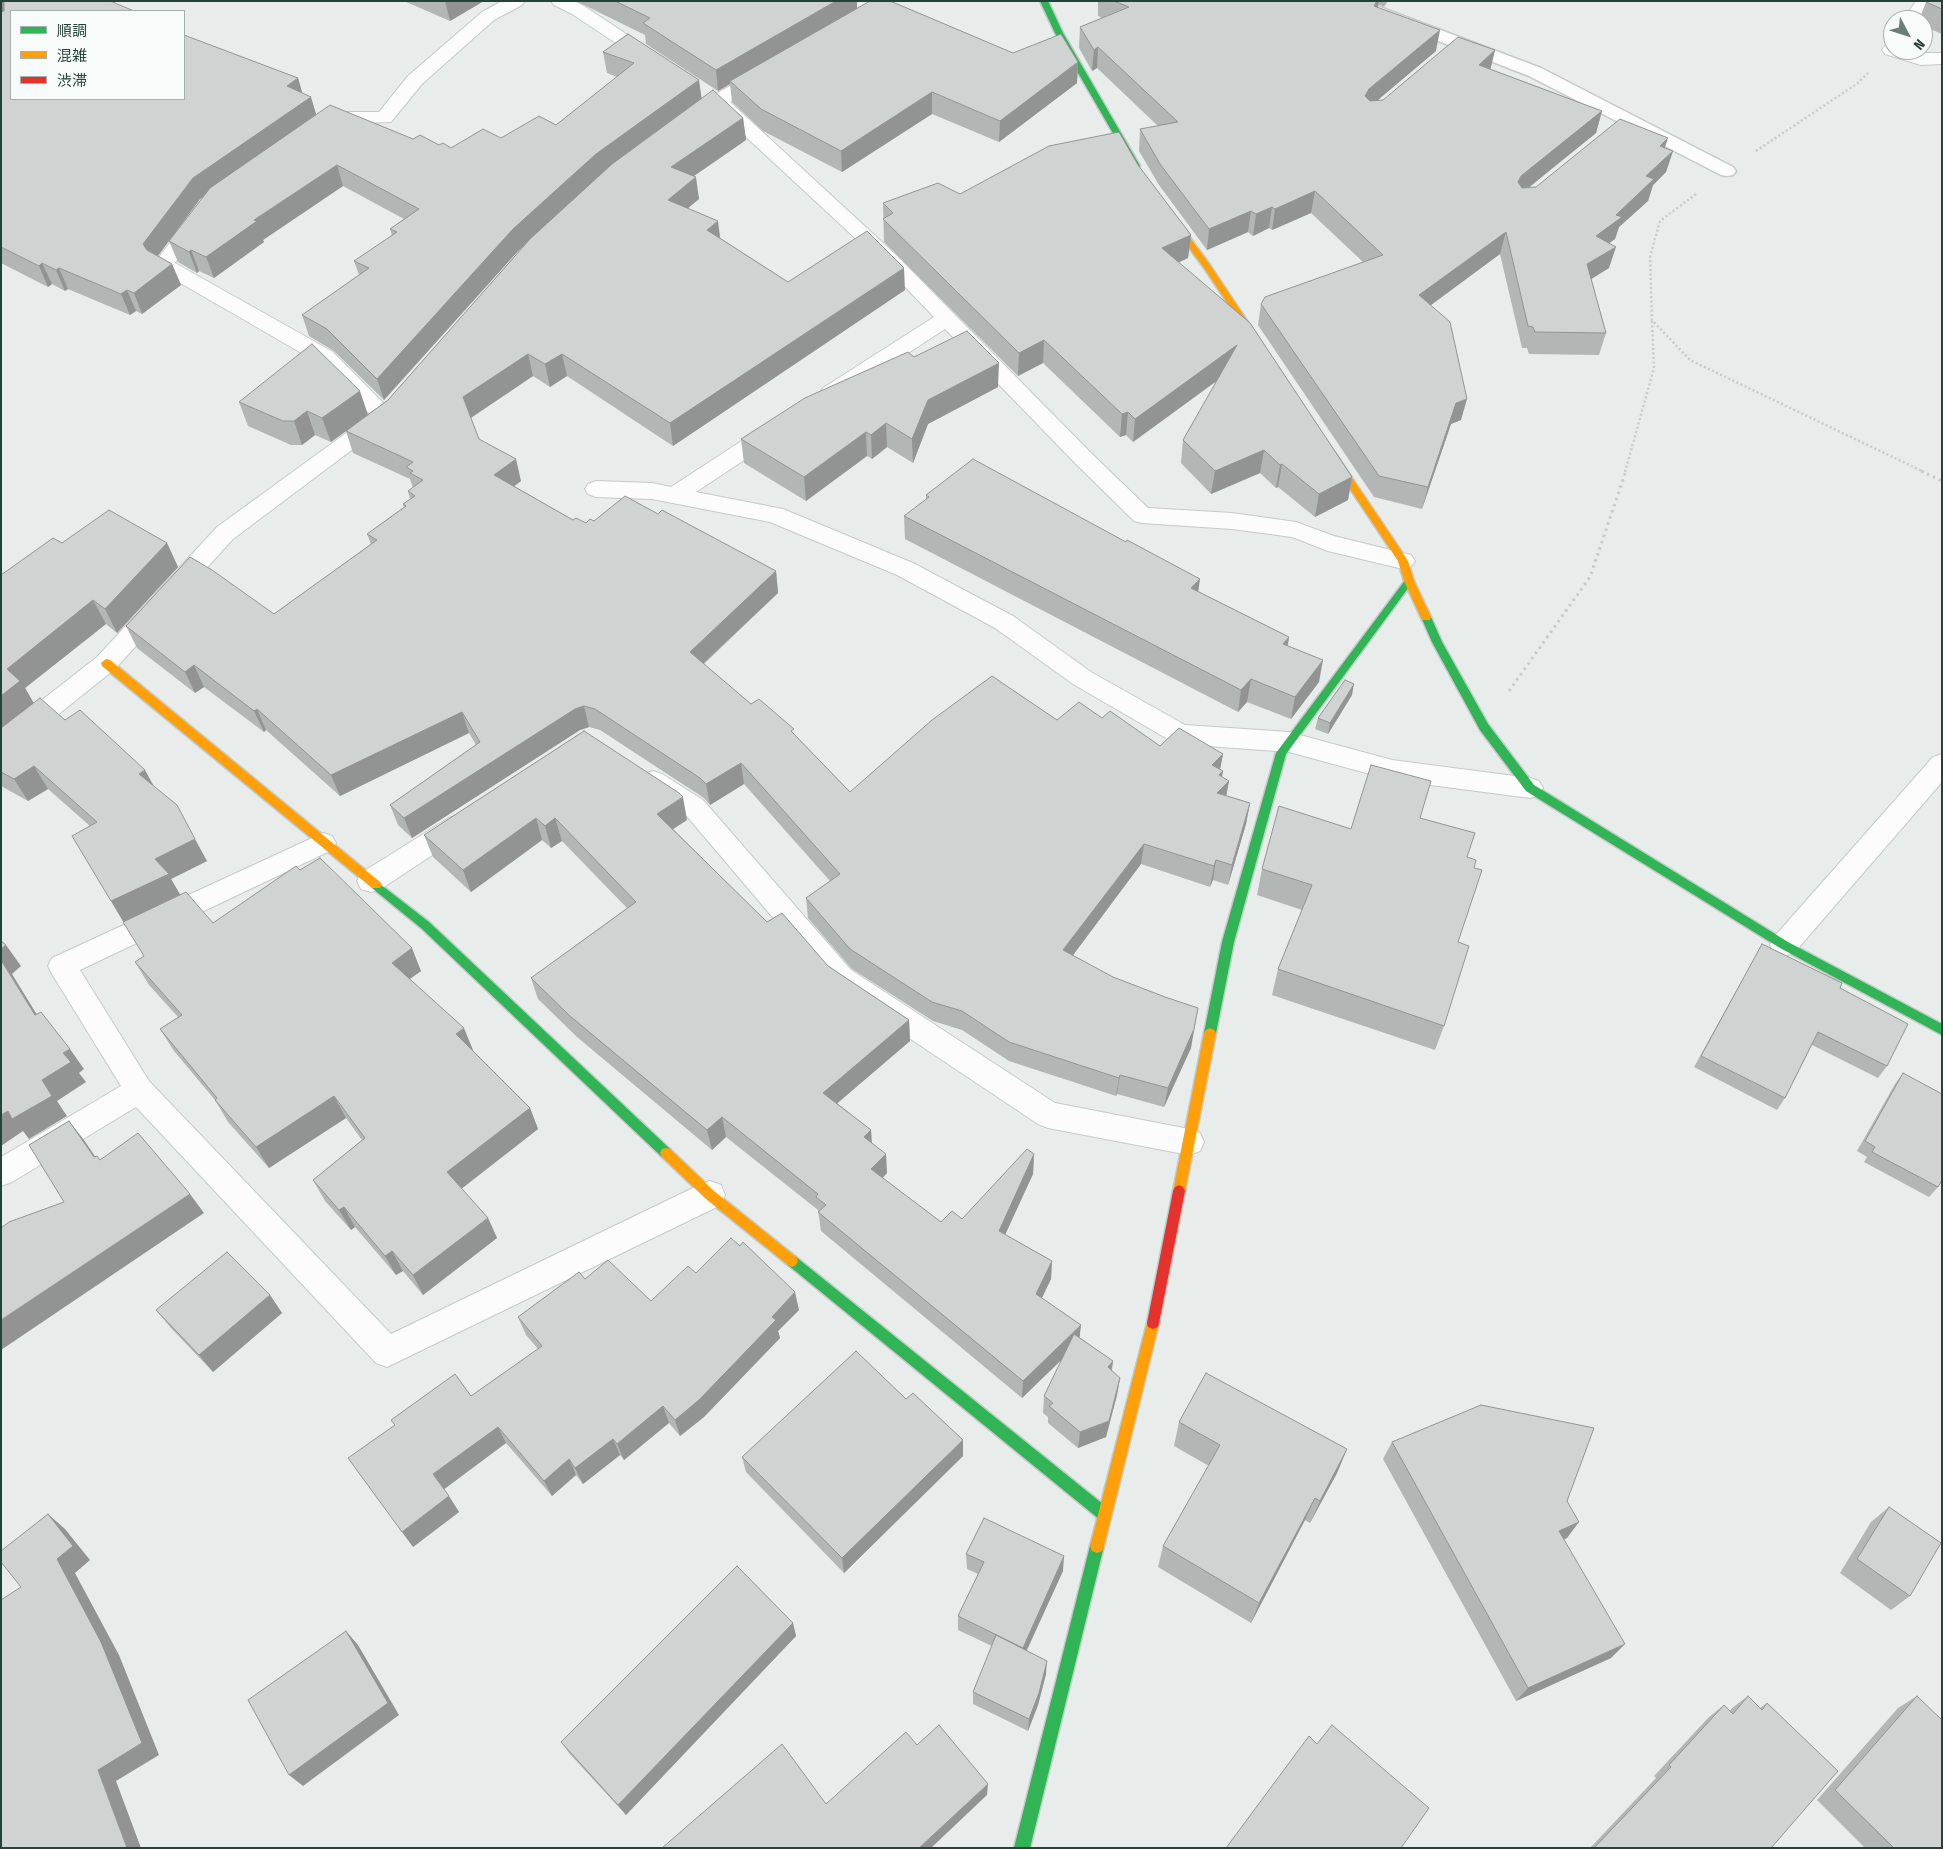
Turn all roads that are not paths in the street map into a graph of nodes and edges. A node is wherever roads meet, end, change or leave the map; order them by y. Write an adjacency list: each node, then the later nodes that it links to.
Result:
1 (516, 1): 13 (street)
2 (560, 1): 8 (street)
3 (1044, 1): 15 (street)
4 (1349, 1): 5 (lane)
5 (1458, 43): 6 (lane); 10 (lane)
6 (1444, 55)
7 (778, 67): 9 (street)
8 (668, 69)
9 (709, 95): 11 (street); 18 (street)
10 (1626, 119): 12 (lane); 14 (lane)
11 (678, 129)
12 (1611, 131)
13 (309, 134)
14 (1727, 172)
15 (1144, 179)
16 (1160, 203): 19 (street)
17 (209, 204): 26 (street)
18 (947, 318): 20 (street); 25 (street)
19 (1267, 357)
20 (815, 404)
21 (790, 420): 24 (street)
22 (1327, 447): 25 (street)
23 (596, 489): 24 (street)
24 (675, 495): 27 (street)
25 (1406, 571): 27 (street); 31 (street)
26 (106, 663): 28 (street); 33 (street)
27 (1289, 742): 31 (street); 38 (street)
28 (1, 746)
29 (1942, 764): 35 (street)
30 (630, 765): 38 (street)
31 (1530, 788): 35 (street)
32 (477, 813): 34 (street)
33 (323, 843): 34 (street); 37 (street)
34 (371, 881): 40 (street)
35 (1784, 945): 36 (street)
36 (1942, 1030)
37 (139, 1090): 39 (street); 40 (street)
38 (1189, 1142): 41 (street)
39 (1, 1173)
40 (710, 1195): 41 (street)
41 (1104, 1514): 42 (street)
42 (1022, 1848)

